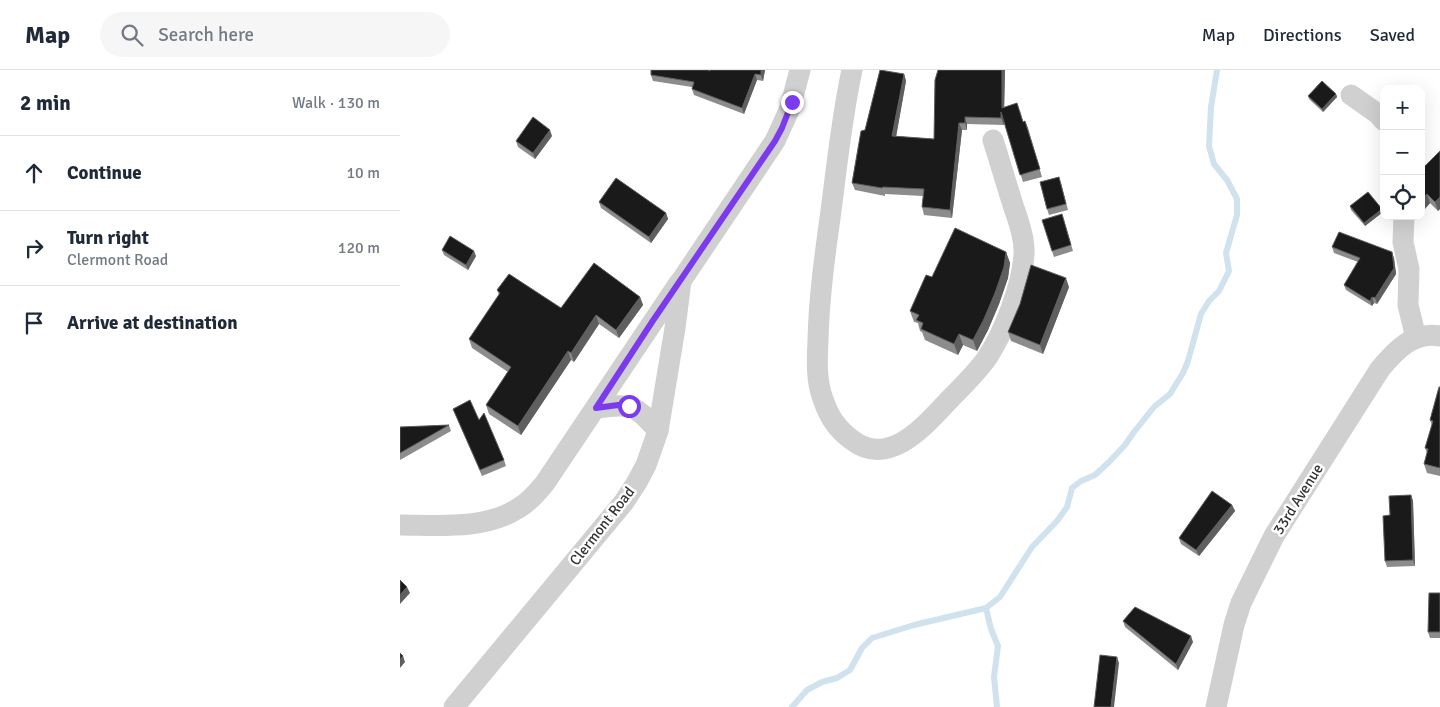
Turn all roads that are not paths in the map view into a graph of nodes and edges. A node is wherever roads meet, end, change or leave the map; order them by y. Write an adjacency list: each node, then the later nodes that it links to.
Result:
1 (800, 70): 7 (street, Clermont Road)
2 (852, 70): 5 (street)
3 (1351, 95): 4 (street)
4 (1380, 116)
5 (993, 140)
6 (1404, 220): 9 (street)
7 (681, 281): 10 (street, Clermont Road); 11 (street, Clermont Road)
8 (1440, 336): 9 (street, 33rd Avenue)
9 (1416, 338): 14 (street, 33rd Avenue)
10 (596, 408): 11 (street); 12 (street, Clermont Road)
11 (658, 431): 13 (street, Clermont Road)
12 (400, 525)
13 (454, 707)
14 (1216, 707)

